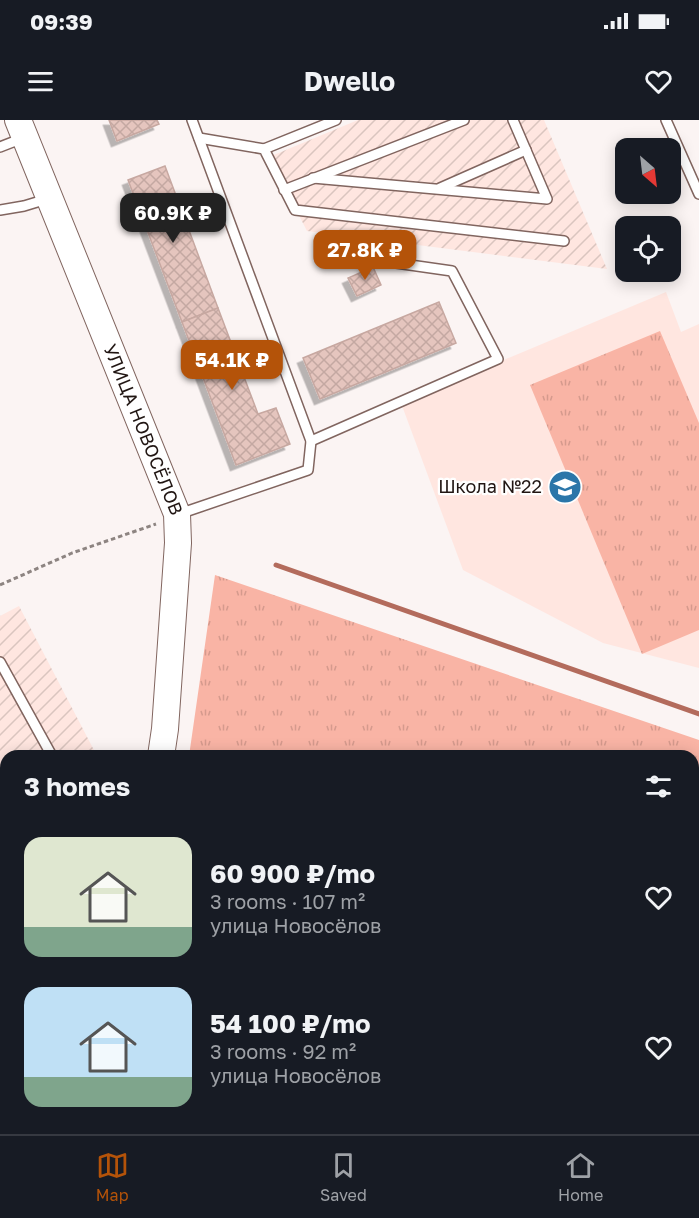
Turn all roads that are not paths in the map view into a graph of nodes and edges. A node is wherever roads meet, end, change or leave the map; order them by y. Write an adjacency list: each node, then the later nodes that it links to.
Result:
1 (192, 120): 7 (lane)
2 (336, 120): 9 (lane)
3 (464, 120): 11 (lane)
4 (513, 120): 10 (lane)
5 (666, 120): 14 (lane)
6 (22, 129): 8 (lane); 15 (street, УЛИЦА НОВОСЁЛОВ)
7 (199, 138): 9 (lane); 19 (lane)
8 (0, 147)
9 (264, 149): 13 (lane)
10 (526, 150): 12 (lane); 12 (lane)
11 (314, 178): 12 (lane); 13 (lane)
12 (437, 189)
13 (284, 190): 17 (lane)
14 (699, 194)
15 (50, 198): 16 (lane); 20 (street, УЛИЦА НОВОСЁЛОВ)
16 (0, 210)
17 (564, 241)
18 (389, 262): 19 (lane)
19 (311, 441): 20 (lane)
20 (177, 515): 23 (street, УЛИЦА НОВОСЁЛОВ)
21 (0, 662): 22 (lane)
22 (49, 750)
23 (162, 750)

